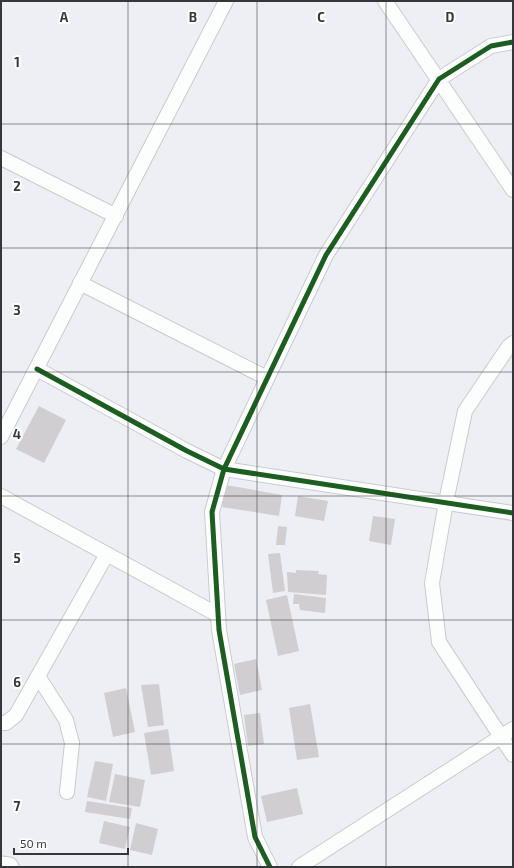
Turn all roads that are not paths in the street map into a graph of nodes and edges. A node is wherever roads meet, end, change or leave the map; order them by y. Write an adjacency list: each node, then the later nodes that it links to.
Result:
1 (226, 1): 7 (street)
2 (385, 1): 4 (street)
3 (513, 42): 4 (street)
4 (439, 79): 6 (street); 11 (street)
5 (1, 158): 7 (street)
6 (513, 190)
7 (116, 216): 8 (street)
8 (80, 284): 10 (street); 11 (street)
9 (513, 343): 15 (street)
10 (37, 369): 12 (street); 13 (street)
11 (267, 378): 13 (street)
12 (1, 437)
13 (224, 468): 15 (street); 18 (street)
14 (1, 496): 17 (street)
15 (446, 502): 16 (street); 22 (street)
16 (513, 513)
17 (107, 554): 18 (street); 19 (street)
18 (218, 615): 27 (street)
19 (38, 676): 20 (street); 24 (street)
20 (1, 723)
21 (513, 729): 22 (street)
22 (501, 738): 23 (street); 28 (street)
23 (513, 755)
24 (67, 792)
25 (1, 866): 26 (main road)
26 (9, 867)
27 (270, 867)
28 (299, 867)

